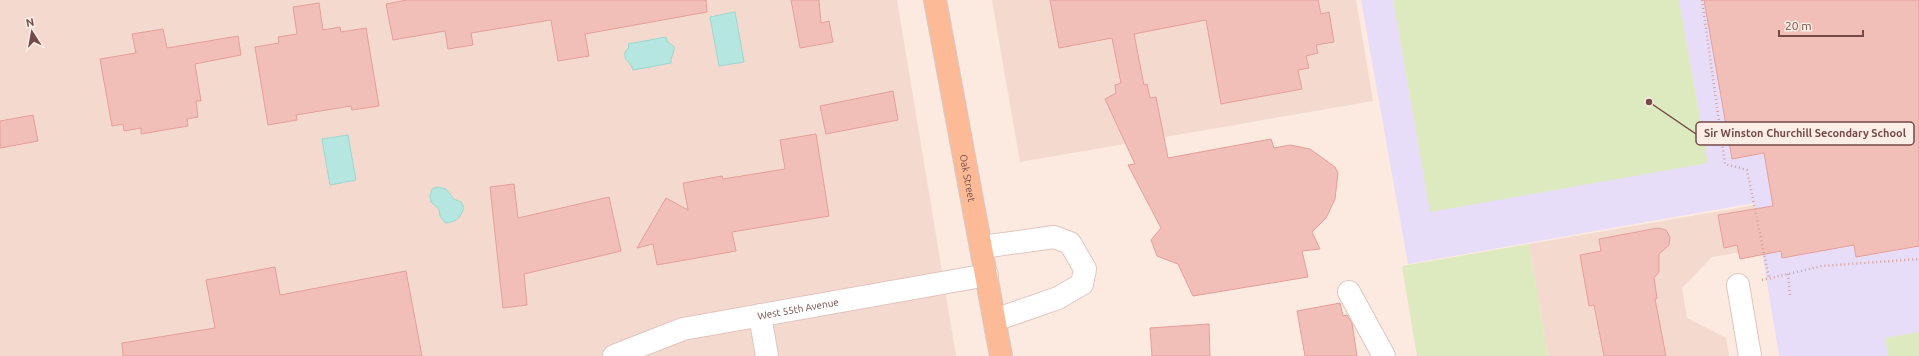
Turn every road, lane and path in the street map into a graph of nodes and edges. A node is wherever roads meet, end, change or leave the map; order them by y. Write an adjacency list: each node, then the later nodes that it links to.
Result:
1 (935, 0): 3 (main road, Oak Street)
2 (1702, 0): 7 (path)
3 (982, 247): 6 (main road, Oak Street); 12 (street)
4 (1919, 260): 5 (path)
5 (1788, 274): 7 (path); 10 (path)
6 (987, 275): 11 (street, West 55th Avenue); 12 (main road, Oak Street)
7 (1769, 278): 8 (path)
8 (1738, 285): 17 (street)
9 (1350, 292): 16 (street)
10 (1790, 296)
11 (760, 315): 13 (street, West 55th Avenue); 14 (street)
12 (995, 320): 15 (main road, Oak Street)
13 (614, 356)
14 (767, 356)
15 (1001, 356)
16 (1384, 356)
17 (1750, 356)

